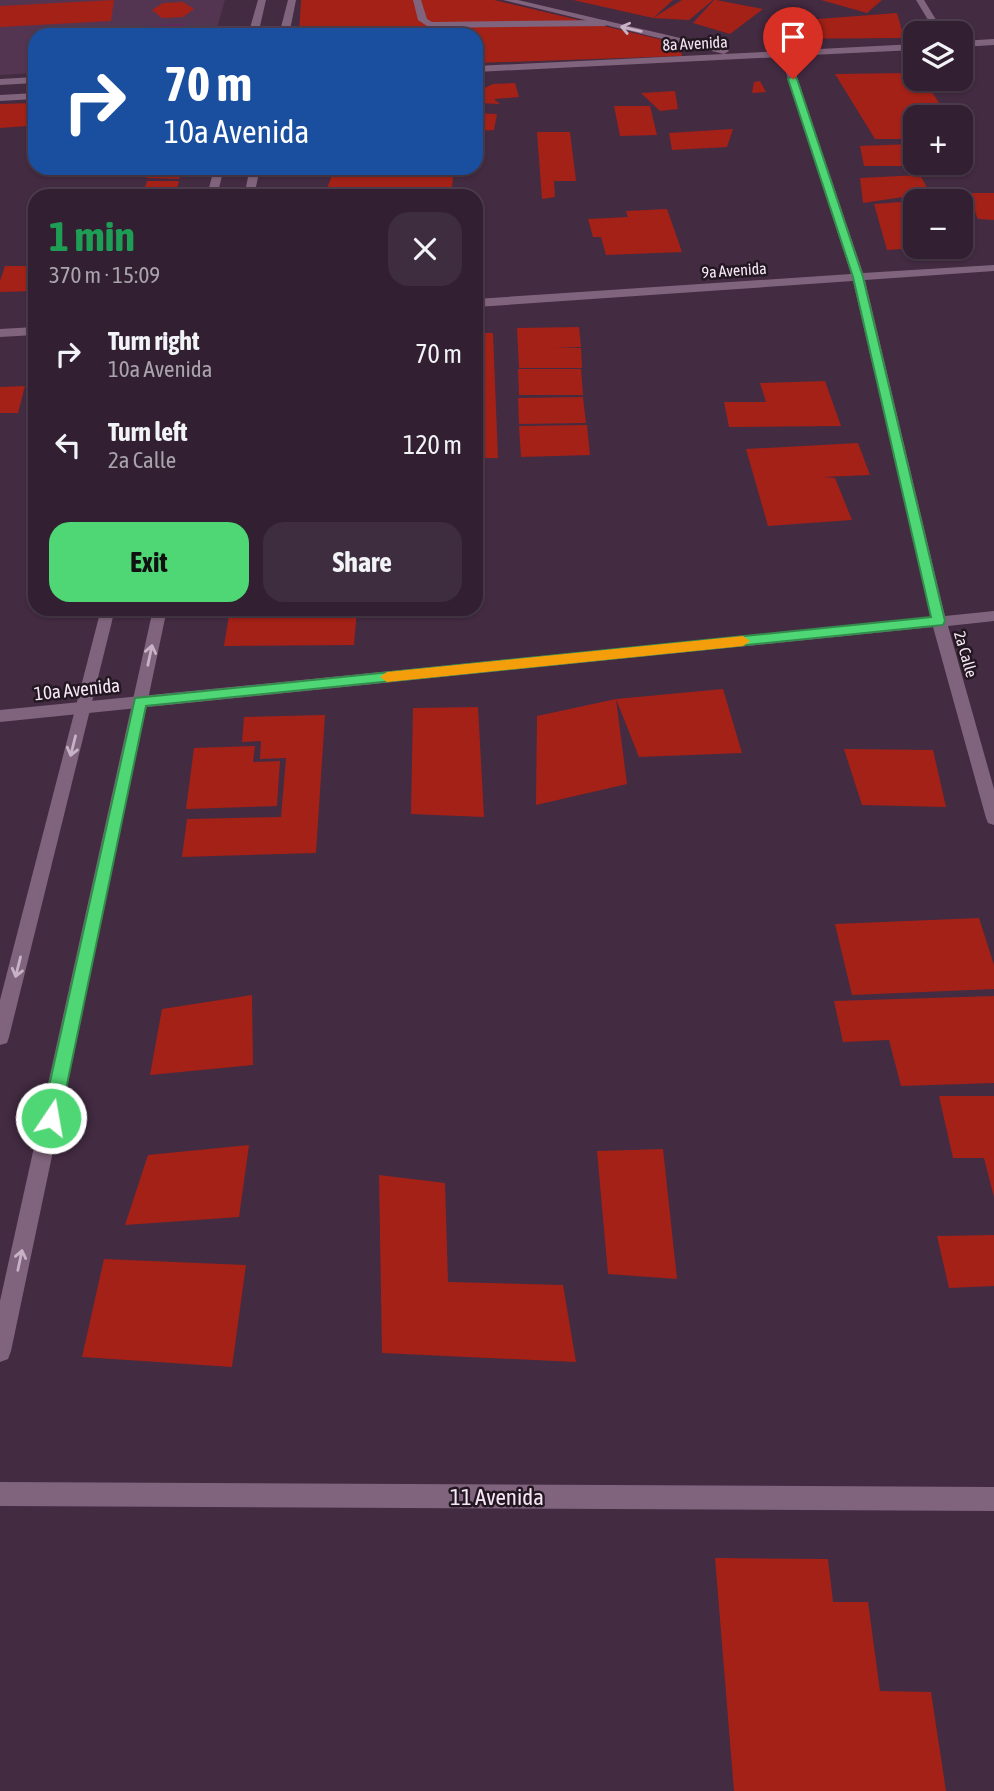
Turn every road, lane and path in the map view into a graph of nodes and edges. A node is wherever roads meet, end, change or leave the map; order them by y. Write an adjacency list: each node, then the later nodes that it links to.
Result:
1 (262, 0): 8 (street)
2 (292, 0): 9 (street)
3 (417, 0): 7 (street)
4 (507, 0): 7 (street)
5 (920, 0): 6 (street)
6 (933, 21)
7 (605, 23): 14 (street, one-way to 7)
8 (255, 28)
9 (286, 28)
10 (994, 43): 11 (street)
11 (973, 44)
12 (903, 48): 13 (street, 8a Avenida)
13 (785, 54): 14 (street, 8a Avenida); 21 (street, 2a Calle)
14 (745, 56): 15 (street, 8a Avenida)
15 (483, 69)
16 (28, 80): 17 (street)
17 (0, 82)
18 (28, 96): 19 (street)
19 (0, 98)
20 (994, 268): 21 (street, 9a Avenida)
21 (858, 277): 22 (street, 9a Avenida); 28 (street, 2a Calle)
22 (483, 303)
23 (28, 331): 24 (street)
24 (0, 333)
25 (106, 616): 30 (street)
26 (158, 616): 29 (street, one-way to 26)
27 (994, 617): 28 (street, 10a Avenida)
28 (939, 621): 29 (street, 10a Avenida); 32 (street, 2a Calle)
29 (140, 702): 30 (street, 10a Avenida); 34 (street, one-way to 29)
30 (83, 709): 31 (street, 10a Avenida); 33 (street, one-way to 33)
31 (0, 716)
32 (994, 818)
33 (0, 1037)
34 (0, 1351)
35 (0, 1494): 36 (street, 11 Avenida)
36 (994, 1499)

